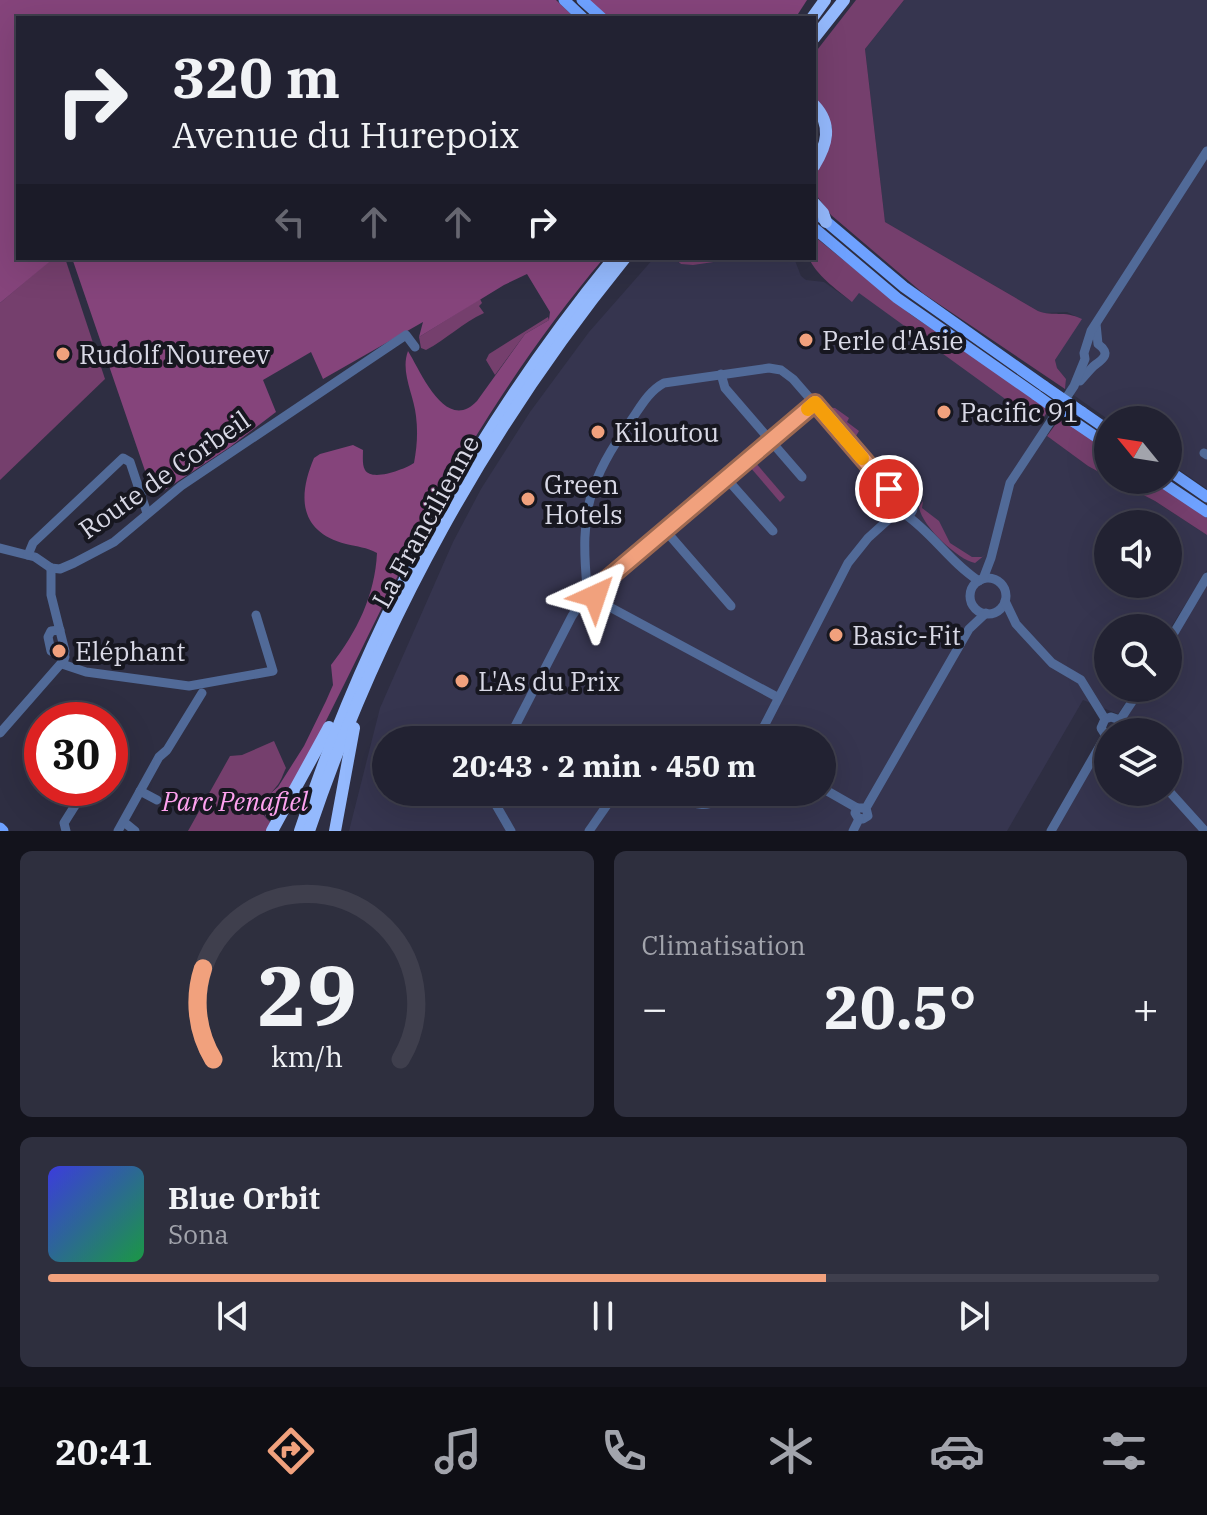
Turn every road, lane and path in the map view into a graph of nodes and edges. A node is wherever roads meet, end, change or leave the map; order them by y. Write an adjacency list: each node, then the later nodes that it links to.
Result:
1 (564, 0): 5 (main road)
2 (582, 0): 6 (main road)
3 (844, 0): 8 (highway)
4 (823, 3): 7 (highway)
5 (581, 16)
6 (600, 16)
7 (807, 16)
8 (816, 35)
9 (816, 110): 13 (highway)
10 (816, 111): 12 (highway)
11 (1207, 152): 18 (street)
12 (816, 155)
13 (816, 163)
14 (816, 205): 15 (highway)
15 (820, 225): 27 (main road, bridge)
16 (612, 260): 59 (highway, La Francilienne)
17 (623, 260): 63 (highway, La Francilienne)
18 (1096, 324): 19 (street); 21 (street)
19 (1098, 344): 21 (street); 23 (street)
20 (415, 347): 38 (street, Route de Corbeil)
21 (1087, 347): 22 (street)
22 (1085, 359): 23 (street); 25 (street)
23 (1096, 364): 25 (street)
24 (721, 374): 26 (street); 30 (street); 49 (street)
25 (1074, 386): 43 (street)
26 (815, 403): 30 (street); 36 (street)
27 (1078, 417): 28 (main road); 29 (main road)
28 (1094, 424)
29 (1094, 432)
30 (770, 440): 31 (street); 32 (street)
31 (802, 477)
32 (726, 478): 39 (street); 40 (street)
33 (1182, 480): 35 (main road)
34 (1180, 494): 37 (main road)
35 (1207, 497)
36 (905, 509): 44 (street); 62 (street)
37 (1207, 512)
38 (147, 513): 42 (street); 45 (street, Route de Corbeil)
39 (665, 530): 49 (street); 52 (street)
40 (773, 531)
41 (0, 548): 42 (street)
42 (28, 555): 45 (street)
43 (990, 561): 44 (street); 47 (street); 48 (street)
44 (954, 562): 47 (street); 50 (street)
45 (51, 568): 60 (street)
46 (1207, 577): 56 (street)
47 (981, 580): 48 (street); 50 (street)
48 (997, 580): 51 (street)
49 (591, 590): 62 (street); 66 (street)
50 (971, 592): 53 (street)
51 (1005, 601): 54 (street); 57 (street)
52 (731, 606)
53 (974, 606): 54 (street); 58 (street)
54 (991, 612): 57 (street); 58 (street)
55 (256, 615): 61 (street)
56 (1182, 619)
57 (1016, 624): 65 (street)
58 (969, 629): 77 (street)
59 (375, 640): 78 (highway, La Francilienne); 82 (highway)
60 (64, 660): 61 (street); 68 (street)
61 (200, 689): 64 (street); 70 (street)
62 (777, 697): 67 (street)
63 (357, 702): 78 (highway, La Francilienne); 85 (highway)
64 (208, 703)
65 (1104, 718)
66 (515, 726)
67 (764, 726)
68 (0, 733)
69 (1094, 758): 89 (street)
70 (140, 791): 72 (street); 79 (street)
71 (836, 795): 77 (street)
72 (157, 800)
73 (75, 806): 80 (street)
74 (497, 806): 86 (street)
75 (606, 806): 87 (street)
76 (1182, 806): 90 (street)
77 (861, 808): 88 (street)
78 (311, 812): 83 (highway, La Francilienne); 84 (highway, La Francilienne)
79 (121, 826): 81 (street)
80 (66, 831)
81 (135, 831)
82 (272, 831)
83 (300, 831)
84 (309, 831)
85 (335, 831)
86 (511, 831)
87 (589, 831)
88 (853, 831)
89 (1051, 831)
90 (1205, 831)

